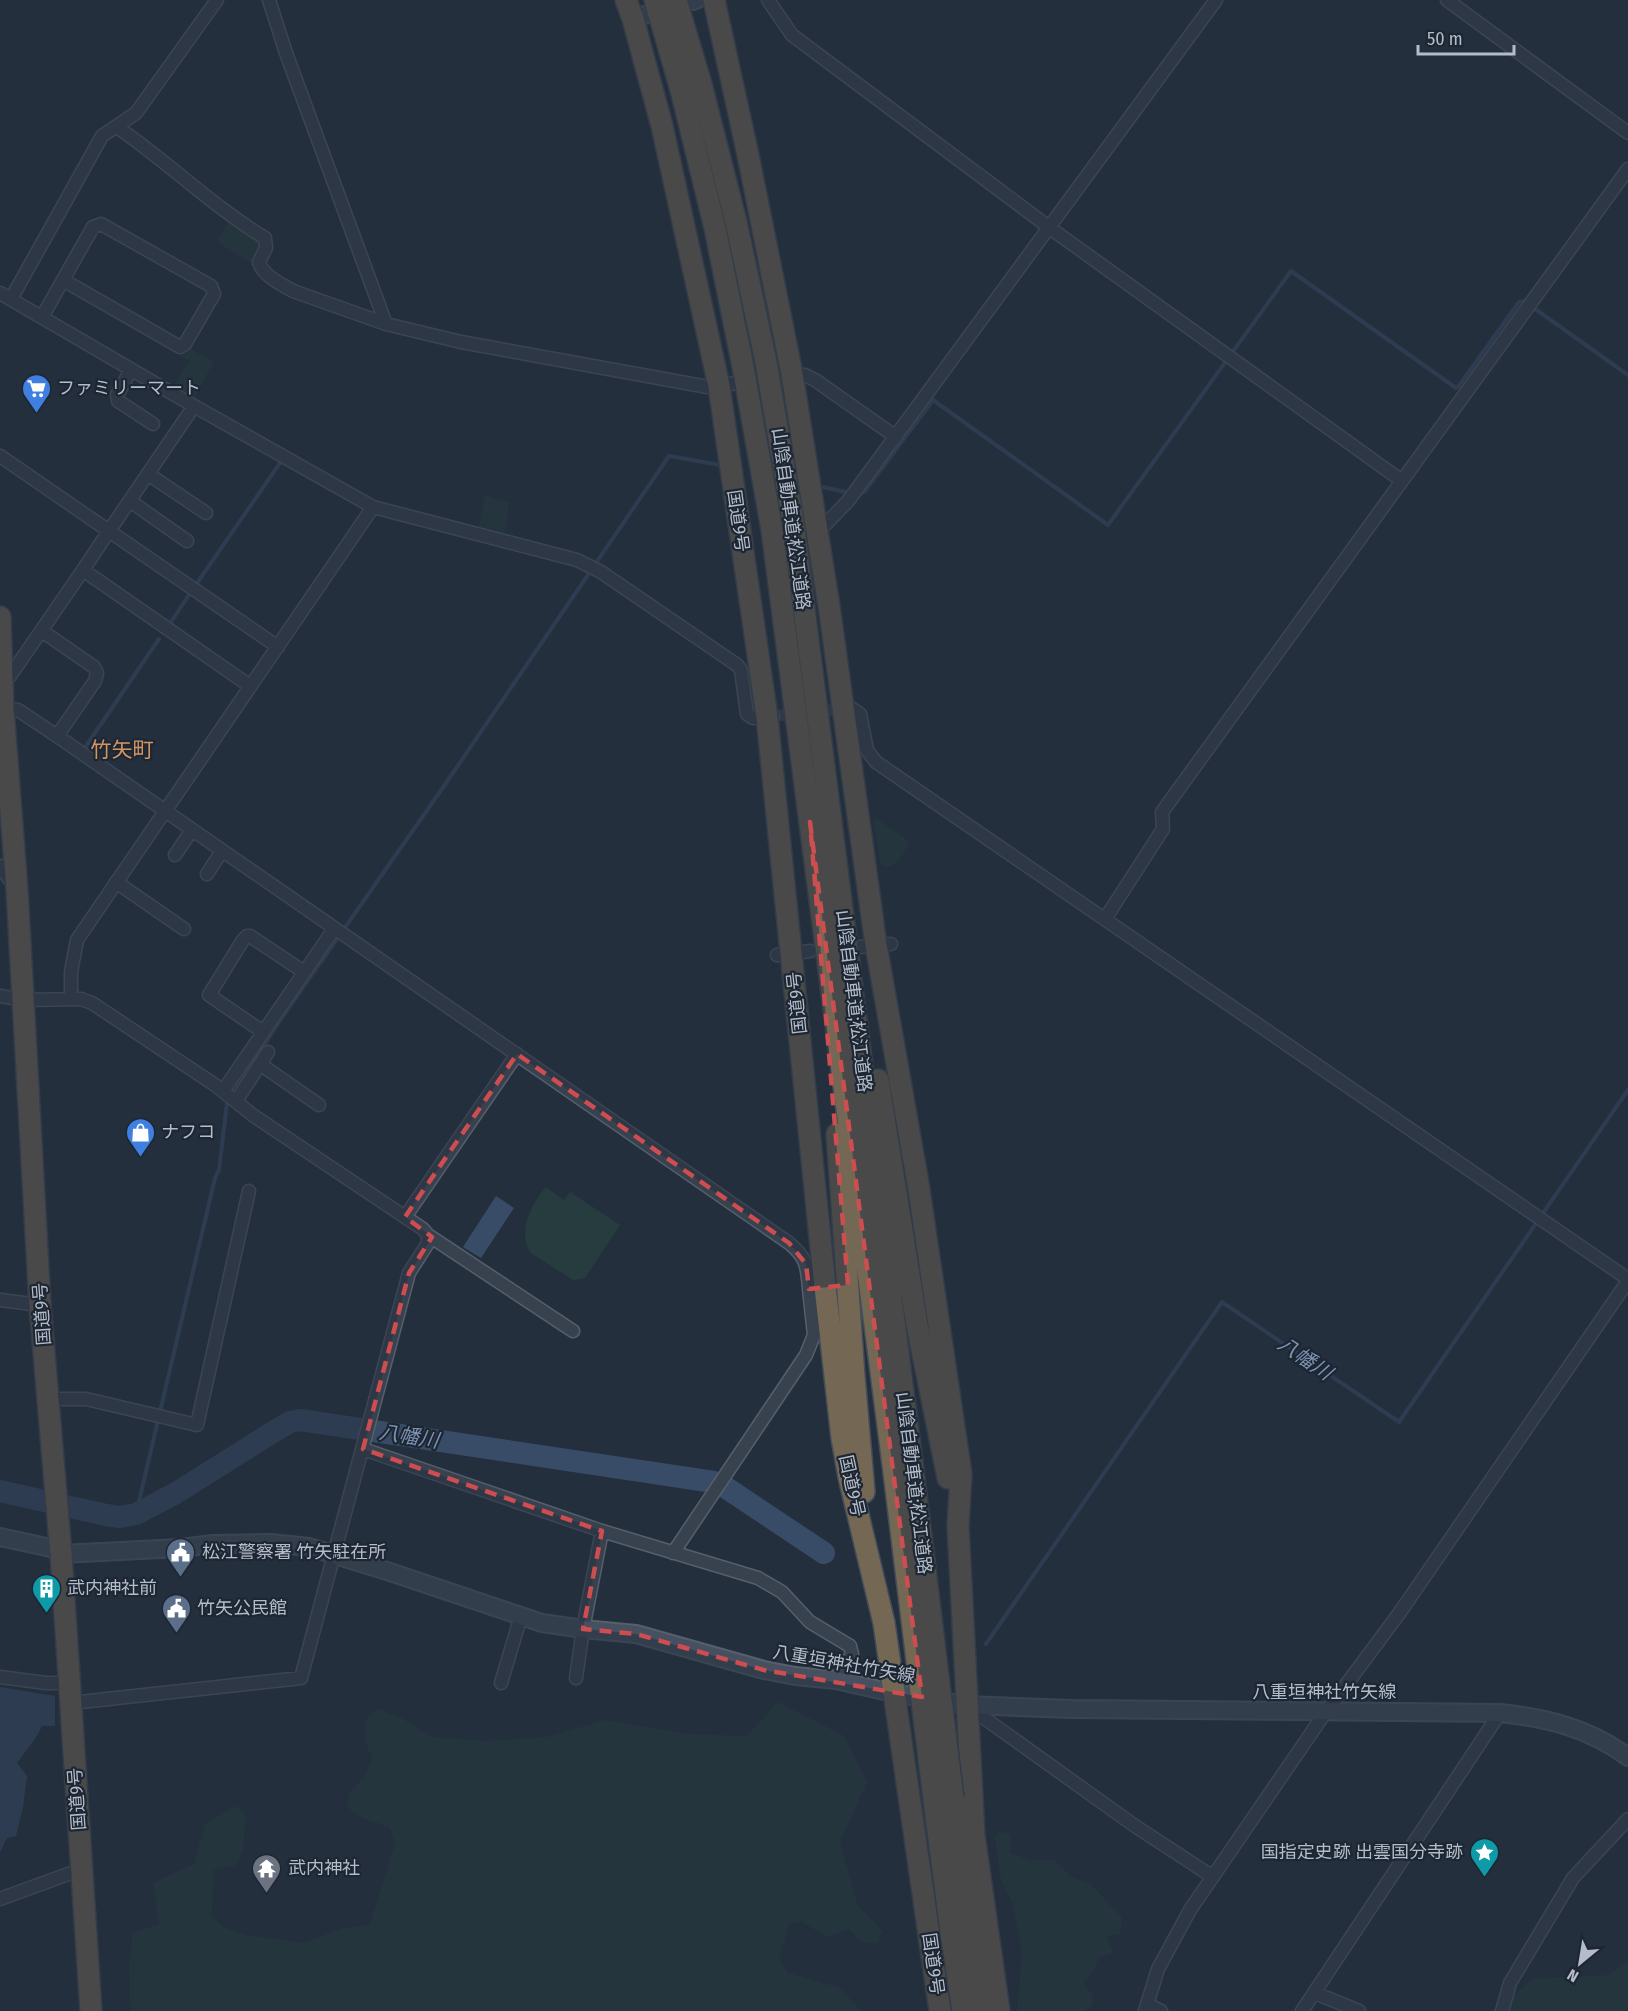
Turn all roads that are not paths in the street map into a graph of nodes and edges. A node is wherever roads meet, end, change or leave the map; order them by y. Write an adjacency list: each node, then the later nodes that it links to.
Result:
1 (217, 0): 8 (street)
2 (269, 0): 16 (street)
3 (695, 0): 18 (highway); 52 (highway, 山陰自動車道;松江道路)
4 (768, 0): 11 (street)
5 (1216, 0): 11 (street)
6 (1447, 0): 9 (street)
7 (640, 8): 19 (highway, 国道9号); 44 (highway, 山陰自動車道;松江道路)
8 (117, 127): 14 (street); 16 (street)
9 (1628, 133)
10 (1628, 169): 25 (street)
11 (1050, 228): 22 (street); 25 (street)
12 (63, 280): 12 (street); 15 (street)
13 (0, 293): 14 (street)
14 (11, 299): 15 (street)
15 (42, 317): 17 (street)
16 (386, 324): 19 (street)
17 (131, 370): 20 (street); 21 (street)
18 (788, 374): 22 (street); 30 (highway)
19 (727, 385): 40 (highway, 国道9号)
20 (194, 406): 24 (street); 27 (street)
21 (153, 424)
22 (896, 436): 30 (street)
23 (0, 456): 29 (street)
24 (148, 474): 26 (street); 28 (street)
25 (1402, 481): 53 (street)
26 (130, 501): 29 (street); 31 (street)
27 (373, 507): 35 (street); 40 (street)
28 (206, 513)
29 (109, 531): 32 (street); 35 (street)
30 (818, 532): 39 (highway)
31 (188, 541)
32 (82, 570): 34 (street); 37 (street)
33 (0, 617): 36 (highway, 国道9号)
34 (42, 631): 36 (street); 41 (street)
35 (278, 647): 37 (street)
36 (2, 679): 38 (highway, 国道9号)
37 (250, 686): 42 (street)
38 (3, 709): 41 (street); 43 (highway, 国道9号)
39 (841, 709): 53 (street); 77 (highway)
40 (770, 716): 70 (highway, 国道9号)
41 (57, 736): 42 (street)
42 (165, 811): 45 (street); 50 (street)
43 (6, 814): 51 (highway, 国道9号)
44 (810, 822): 76 (highway, 山陰自動車道;松江道路); 83 (highway)
45 (192, 830): 46 (street); 47 (street)
46 (222, 851): 49 (street); 55 (street)
47 (175, 855)
48 (0, 866): 51 (street)
49 (207, 874)
50 (116, 882): 54 (street); 58 (street)
51 (17, 890): 59 (highway, 国道9号)
52 (843, 915): 76 (highway, 山陰自動車道;松江道路); 77 (highway)
53 (1105, 919): 69 (street)
54 (184, 928)
55 (339, 932): 56 (street); 62 (street)
56 (304, 972): 60 (street); 60 (street)
57 (0, 996): 59 (street)
58 (71, 998): 59 (street); 64 (street)
59 (22, 1000): 72 (highway, 国道9号)
60 (263, 1032): 64 (street)
61 (268, 1052): 63 (street)
62 (517, 1054): 67 (street); 70 (street)
63 (260, 1064): 64 (street); 65 (street)
64 (230, 1097): 67 (street)
65 (319, 1105)
66 (249, 1191): 74 (street)
67 (405, 1217): 68 (street)
68 (428, 1235): 73 (street); 75 (street)
69 (1628, 1280): 93 (street)
70 (817, 1288): 80 (street); 83 (highway, 国道9号)
71 (0, 1300): 72 (street)
72 (40, 1305): 74 (highway, 国道9号)
73 (573, 1331)
74 (48, 1399): 81 (highway, 国道9号)
75 (363, 1449): 78 (street); 82 (street)
76 (904, 1472): 96 (highway, 山陰自動車道;松江道路, bridge)
77 (958, 1526): 92 (highway)
78 (602, 1531): 80 (street); 85 (street)
79 (0, 1537): 81 (main road)
80 (673, 1553): 88 (street)
81 (61, 1554): 82 (main road, 八重垣神社竹矢線); 90 (highway, 国道9号)
82 (335, 1554): 84 (main road, 八重垣神社竹矢線); 90 (street)
83 (872, 1576): 91 (highway, 国道9号)
84 (521, 1616): 85 (main road, 八重垣神社竹矢線); 89 (street)
85 (583, 1629): 87 (street); 88 (main road, 八重垣神社竹矢線)
86 (0, 1677): 90 (street)
87 (576, 1677)
88 (837, 1680): 91 (main road, 八重垣神社竹矢線)
89 (501, 1683)
90 (70, 1693): 98 (highway, 国道9号)
91 (893, 1693): 92 (main road, 八重垣神社竹矢線); 104 (highway, 国道9号)
92 (966, 1705): 93 (main road, 八重垣神社竹矢線); 99 (street); 107 (highway)
93 (1325, 1713): 94 (main road, 八重垣神社竹矢線); 99 (street)
94 (1500, 1713): 95 (main road, 八重垣神社竹矢線); 101 (street)
95 (1628, 1757)
96 (944, 1799): 105 (highway, 山陰自動車道;松江道路); 106 (highway, 山陰自動車道;松江道路)
97 (1628, 1819): 111 (street)
98 (82, 1872): 100 (street); 103 (highway, 国道9号)
99 (1213, 1877): 102 (street)
100 (0, 1899)
101 (1315, 1993): 109 (street); 110 (street)
102 (1146, 2007): 108 (street)
103 (91, 2011)
104 (940, 2011)
105 (963, 2011)
106 (983, 2011)
107 (999, 2011)
108 (1161, 2011)
109 (1302, 2011)
110 (1359, 2011)
111 (1502, 2011)

